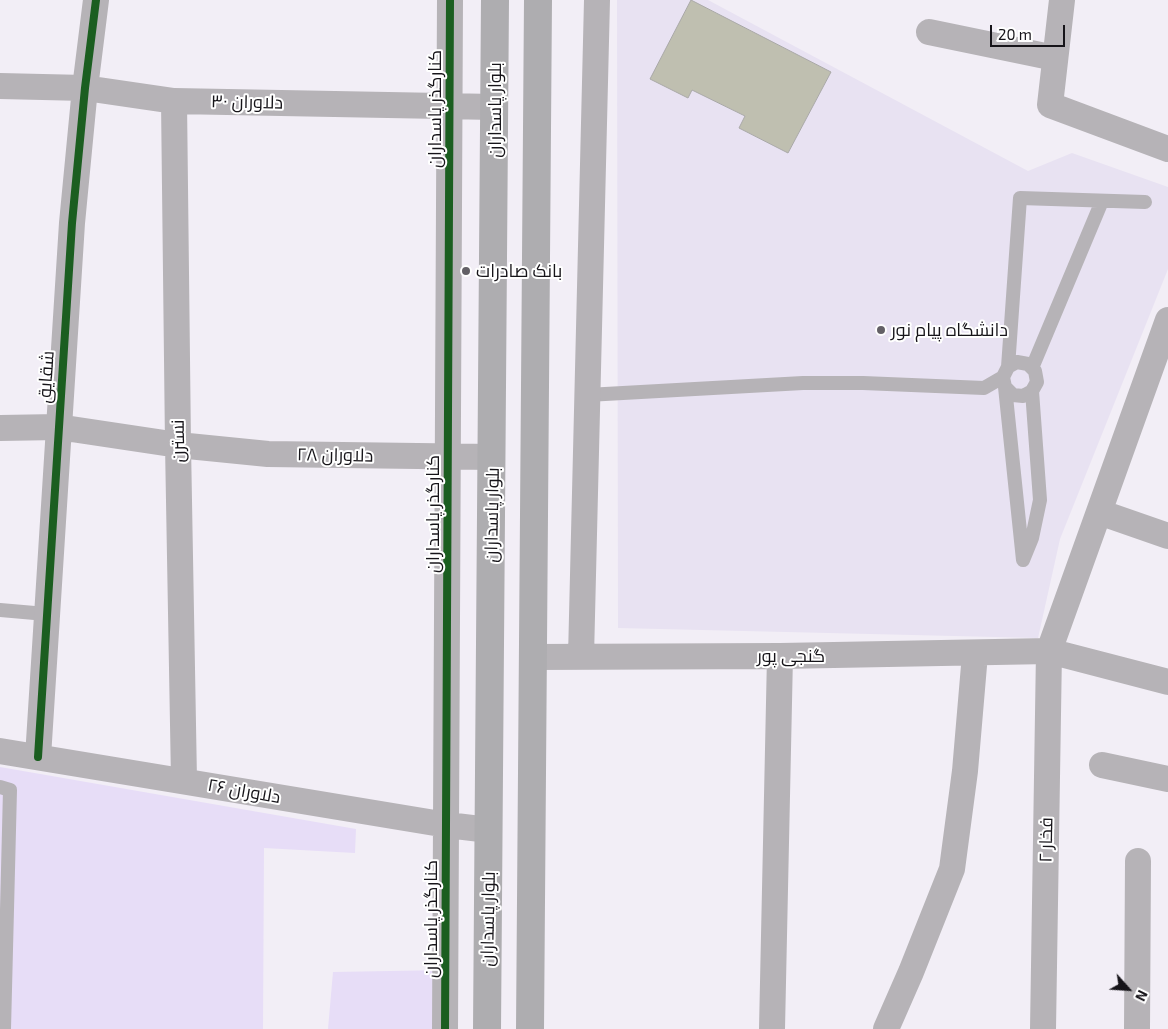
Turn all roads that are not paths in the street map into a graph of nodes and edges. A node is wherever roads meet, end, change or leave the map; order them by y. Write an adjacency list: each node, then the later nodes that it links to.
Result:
1 (96, 0): 10 (street, شقایق)
2 (450, 0): 12 (street, کنارگذر پاسداران)
3 (496, 0): 13 (main road, بلوار پاسداران)
4 (538, 0): 35 (main road)
5 (597, 0): 21 (street)
6 (1062, 0): 8 (street)
7 (929, 32): 8 (street)
8 (1055, 58): 14 (street)
9 (0, 86): 10 (street, دلاوران ۳۰)
10 (85, 88): 11 (street, دلاوران ۳۰); 22 (street, شقایق)
11 (174, 101): 12 (street, دلاوران ۳۰); 24 (street, نسترن)
12 (450, 107): 13 (street, دلاوران ۳۰); 25 (street, کنارگذر پاسداران)
13 (494, 107): 26 (main road, بلوار پاسداران)
14 (1168, 149)
15 (1102, 201): 16 (lane); 18 (lane); 19 (lane)
16 (1144, 202)
17 (1168, 320): 27 (street, فخار ۲)
18 (1032, 368): 19 (lane); 20 (lane)
19 (1005, 377): 20 (lane); 20 (lane); 21 (lane)
20 (1032, 391)
21 (587, 395): 33 (street)
22 (58, 427): 23 (street, دلاوران ۲۸); 24 (street, دلاوران ۲۸); 30 (street, شقایق)
23 (0, 428)
24 (178, 444): 25 (street, دلاوران ۲۸); 41 (street, نسترن)
25 (448, 456): 26 (street, دلاوران ۲۸); 43 (street, کنارگذر پاسداران)
26 (492, 457): 44 (main road, بلوار پاسداران)
27 (1098, 512): 28 (street); 31 (street, فخار ۲)
28 (1168, 536)
29 (0, 610): 30 (lane)
30 (46, 614): 38 (street, شقایق)
31 (1049, 651): 32 (street, گنجی پور); 36 (street, گنجی پور); 52 (street, فخار ۲)
32 (976, 654): 34 (street, گنجی پور); 51 (street)
33 (581, 656): 34 (street, گنجی پور); 35 (street, گنجی پور)
34 (780, 656): 50 (street)
35 (533, 657): 49 (main road)
36 (1168, 682)
37 (0, 750): 38 (street, دلاوران ۲۶)
38 (38, 757): 41 (street, دلاوران ۲۶)
39 (1102, 766): 40 (street)
40 (1168, 779)
41 (184, 780): 43 (street, دلاوران ۲۶)
42 (0, 787): 46 (lane)
43 (447, 825): 44 (street, دلاوران ۲۶); 47 (street, کنارگذر پاسداران)
44 (488, 830): 48 (main road, بلوار پاسداران)
45 (1138, 861): 53 (street)
46 (4, 1029)
47 (445, 1029)
48 (487, 1029)
49 (530, 1029)
50 (772, 1029)
51 (886, 1029)
52 (1043, 1029)
53 (1137, 1029)

